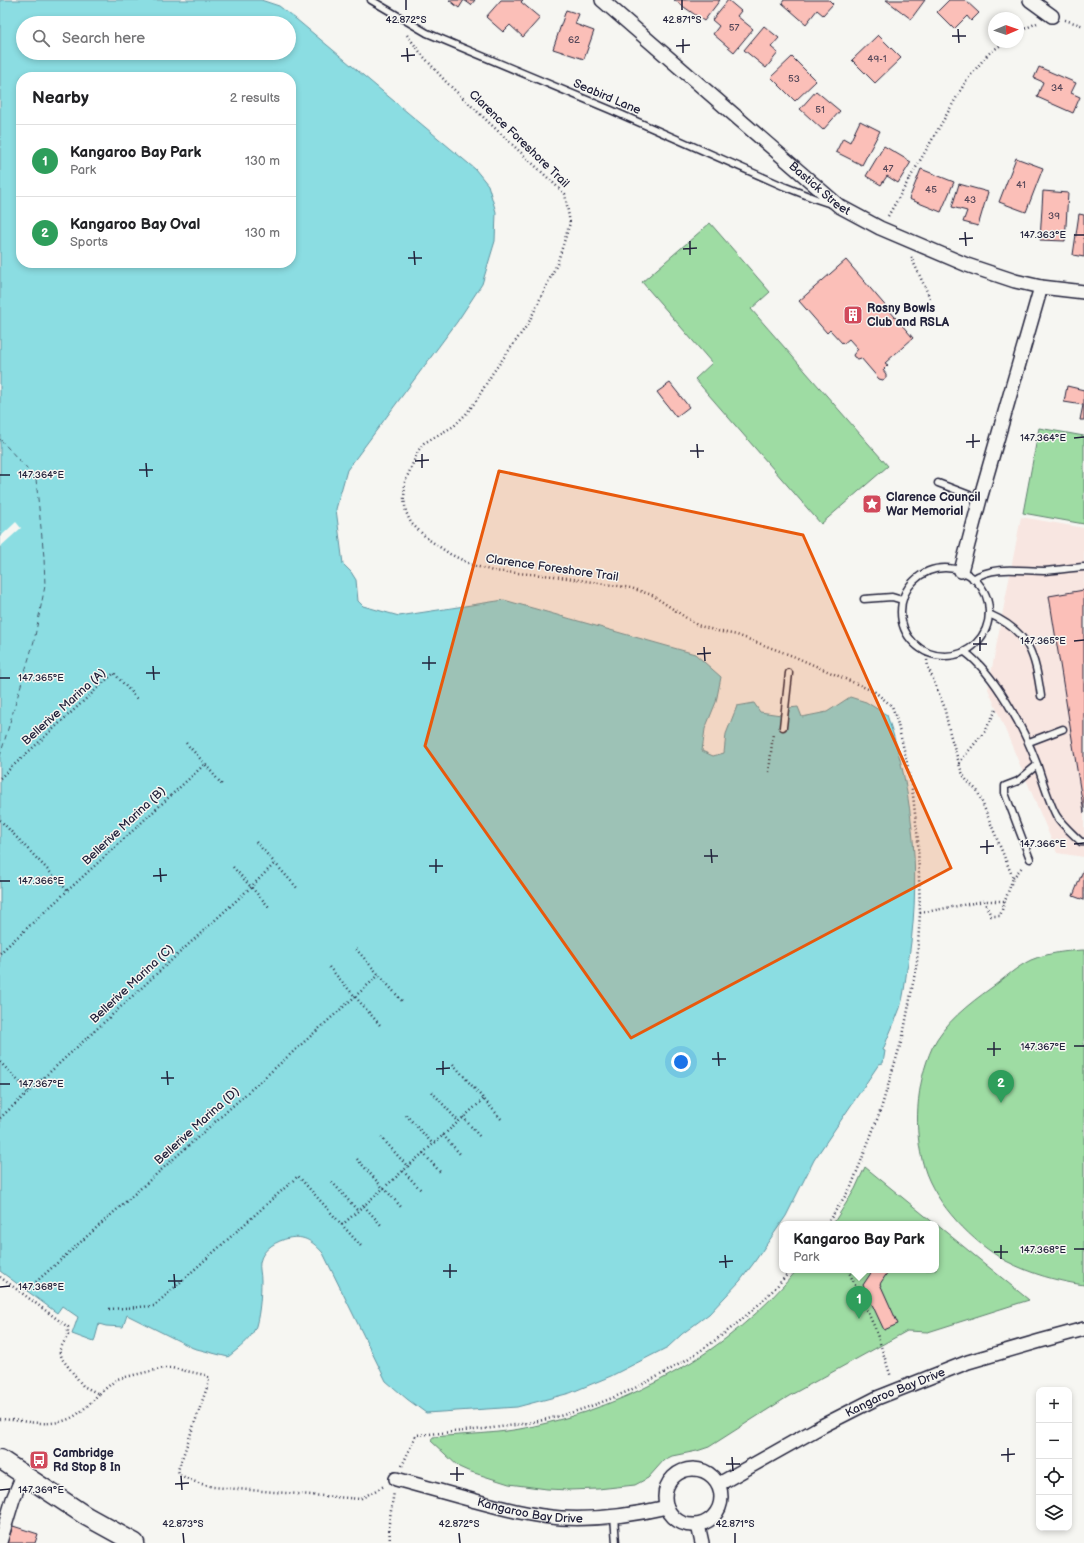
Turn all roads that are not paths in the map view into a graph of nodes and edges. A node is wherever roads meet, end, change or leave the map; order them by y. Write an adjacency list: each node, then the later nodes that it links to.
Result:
1 (371, 0): 5 (lane, Seabird Lane)
2 (602, 0): 5 (street, Bastick Street)
3 (1030, 0): 4 (street)
4 (1052, 16)
5 (839, 206): 6 (street, Bastick Street)
6 (1040, 287): 7 (street, Bastick Street); 9 (street)
7 (1084, 292)
8 (938, 484): 9 (lane)
9 (980, 499): 11 (street)
10 (1084, 567): 12 (lane)
11 (961, 571): 12 (lane); 14 (lane)
12 (973, 579): 15 (lane)
13 (864, 600): 14 (lane)
14 (902, 600): 16 (lane)
15 (989, 614): 16 (lane); 18 (lane)
16 (965, 652): 21 (lane)
17 (789, 673): 19 (lane)
18 (1041, 696)
19 (783, 727)
20 (1063, 729): 21 (lane)
21 (1028, 742): 22 (lane)
22 (1037, 765): 23 (lane); 24 (lane)
23 (1084, 842)
24 (1030, 859)
25 (1084, 1329): 29 (street, Kangaroo Bay Drive)
26 (0, 1459): 27 (main road)
27 (24, 1474): 33 (street); 34 (main road)
28 (396, 1479): 31 (street, Kangaroo Bay Drive)
29 (719, 1484): 30 (street); 32 (street)
30 (667, 1507): 31 (street, Kangaroo Bay Drive); 32 (street)
31 (614, 1516): 35 (lane)
32 (698, 1525): 36 (street)
33 (0, 1542)
34 (135, 1543)
35 (616, 1543)
36 (702, 1543)

